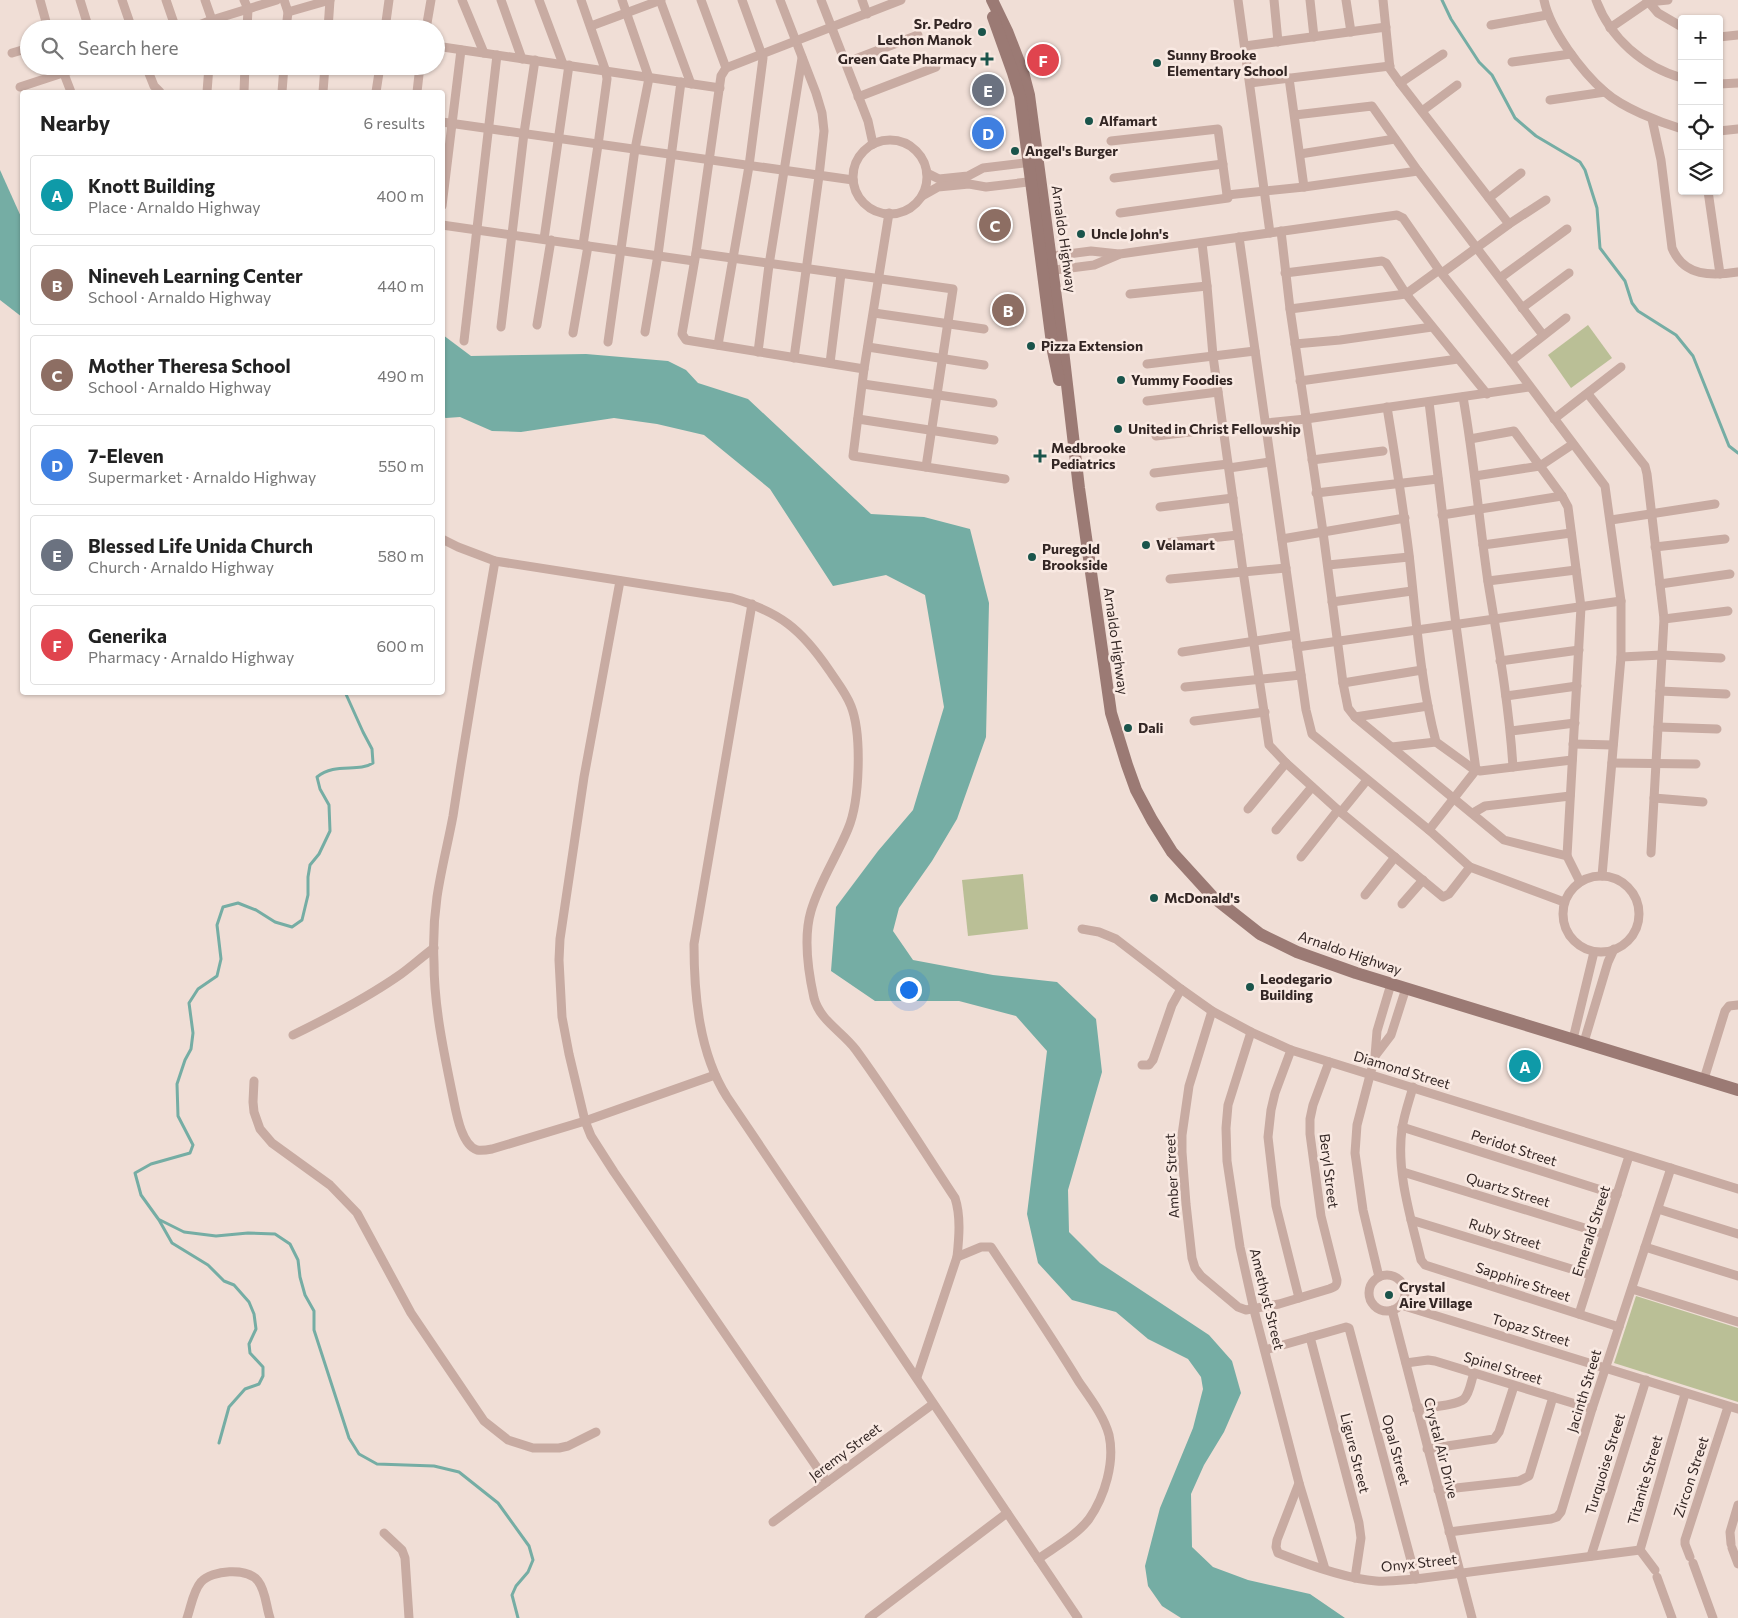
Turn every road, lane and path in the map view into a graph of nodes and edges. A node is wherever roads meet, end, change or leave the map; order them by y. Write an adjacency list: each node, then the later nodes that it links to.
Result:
1 (40, 0): 38 (street)
2 (80, 0): 39 (street)
3 (122, 0): 40 (street)
4 (166, 0): 41 (street)
5 (205, 0): 42 (street)
6 (277, 0): 33 (street)
7 (284, 0): 34 (street)
8 (330, 0): 34 (street); 46 (street)
9 (389, 0): 47 (street)
10 (431, 0): 48 (street)
11 (462, 0): 67 (street)
12 (501, 0): 73 (street)
13 (539, 0): 77 (street)
14 (581, 0): 51 (street)
15 (622, 0): 35 (street)
16 (660, 0): 35 (street); 98 (street)
17 (701, 0): 80 (street)
18 (742, 0): 68 (street)
19 (780, 0): 60 (street)
20 (821, 0): 52 (street)
21 (862, 0): 36 (street)
22 (901, 0): 36 (street)
23 (990, 0): 133 (main road, Arnaldo Highway)
24 (1238, 0): 62 (street)
25 (1274, 0): 61 (street)
26 (1310, 0): 57 (street)
27 (1346, 0): 55 (street)
28 (1383, 0): 53 (street)
29 (1544, 0): 37 (street)
30 (1596, 0): 54 (street)
31 (1668, 0): 32 (street)
32 (1648, 1): 50 (street); 54 (street)
33 (246, 4): 43 (street); 44 (street)
34 (288, 12): 45 (street)
35 (627, 13): 51 (street); 92 (street)
36 (867, 14): 52 (street)
37 (1547, 15): 49 (street); 70 (street)
38 (46, 20)
39 (86, 20)
40 (129, 20)
41 (173, 20)
42 (211, 20)
43 (219, 20)
44 (247, 20)
45 (287, 20)
46 (329, 20)
47 (386, 20)
48 (428, 20)
49 (1491, 25)
50 (1678, 25)
51 (591, 26): 81 (street)
52 (831, 27): 60 (street); 76 (street)
53 (1386, 27): 55 (street); 78 (street)
54 (1610, 28): 91 (street)
55 (1351, 32): 57 (street)
56 (918, 36): 76 (street)
57 (1314, 36): 61 (street)
58 (1738, 36): 59 (street)
59 (1723, 37)
60 (795, 40): 68 (street); 72 (street)
61 (1278, 42): 62 (street)
62 (1245, 46): 95 (street)
63 (445, 47): 64 (street)
64 (461, 50): 67 (street); 118 (street)
65 (20, 51): 66 (street)
66 (12, 53)
67 (484, 53): 71 (street)
68 (763, 54): 80 (street); 135 (street)
69 (1442, 54): 96 (street)
70 (1570, 54): 75 (street); 111 (street)
71 (497, 55): 73 (street); 119 (street)
72 (802, 58): 136 (street); 140 (street)
73 (522, 59): 74 (street)
74 (535, 60): 77 (street); 123 (street)
75 (1512, 62)
76 (845, 63): 112 (street)
77 (566, 64): 81 (street); 124 (street)
78 (1390, 66): 93 (street); 96 (street)
79 (936, 67): 112 (street)
80 (726, 68): 102 (street)
81 (606, 72): 92 (street); 128 (street)
82 (50, 75): 101 (street)
83 (64, 75): 103 (street)
84 (150, 75): 104 (street)
85 (208, 75): 105 (street)
86 (245, 75): 106 (street)
87 (283, 75): 107 (street)
88 (324, 75): 108 (street)
89 (379, 75): 109 (street)
90 (419, 75): 110 (street)
91 (1678, 77)
92 (649, 78): 94 (street); 129 (street)
93 (1290, 78): 95 (street); 115 (street)
94 (681, 82): 98 (street); 131 (street)
95 (1250, 83): 146 (street)
96 (1400, 83): 114 (street)
97 (1738, 83): 99 (street)
98 (691, 84): 102 (street)
99 (1723, 84)
100 (1458, 85): 114 (street)
101 (20, 87)
102 (720, 88): 132 (street)
103 (70, 90)
104 (158, 90)
105 (207, 90)
106 (244, 90)
107 (282, 90)
108 (323, 90)
109 (376, 90)
110 (417, 90)
111 (1605, 92): 113 (street); 116 (street)
112 (858, 97): 127 (street)
113 (1550, 100)
114 (1422, 111): 150 (street)
115 (1295, 116): 125 (street); 130 (street)
116 (1652, 119): 120 (street); 180 (street)
117 (445, 122): 118 (street)
118 (453, 123): 119 (street); 144 (street)
119 (489, 128): 123 (street); 156 (street)
120 (1678, 128)
121 (1738, 130): 122 (street)
122 (1723, 131)
123 (524, 133): 124 (street); 160 (street)
124 (558, 139): 128 (street); 162 (street)
125 (1395, 139): 130 (street); 137 (street)
126 (1111, 141): 134 (street)
127 (873, 144): 138 (street); 142 (street)
128 (598, 145): 129 (street); 164 (street)
129 (635, 150): 131 (street); 166 (street)
130 (1300, 154): 145 (street)
131 (671, 155): 132 (street); 168 (street)
132 (710, 160): 135 (street); 169 (street)
133 (1034, 162): 138 (street); 143 (main road, Arnaldo Highway)
134 (1223, 164): 141 (street); 147 (street)
135 (749, 166): 136 (street); 171 (street)
136 (783, 171): 140 (street); 172 (street)
137 (1418, 171): 145 (street); 165 (street)
138 (927, 173): 149 (street)
139 (1522, 173): 150 (street)
140 (819, 176): 142 (street); 173 (street)
141 (1114, 178)
142 (854, 180): 152 (street)
143 (1036, 181): 149 (street); 170 (main road, Arnaldo Highway)
144 (445, 183)
145 (1304, 187): 146 (street)
146 (1265, 191): 147 (street); 159 (street)
147 (1227, 195): 153 (street)
148 (1709, 195): 180 (street)
149 (922, 196): 152 (street)
150 (1489, 198): 154 (street)
151 (1546, 200): 154 (street)
152 (889, 213): 182 (street)
153 (1120, 213)
154 (1509, 224): 165 (street)
155 (445, 225): 156 (street)
156 (476, 229): 160 (street); 198 (street)
157 (1567, 229): 181 (street)
158 (1281, 231): 159 (street); 175 (street); 178 (street)
159 (1270, 233): 161 (street)
160 (512, 234): 162 (street); 192 (street)
161 (1239, 237): 163 (street); 203 (street)
162 (547, 240): 164 (street); 191 (street)
163 (1202, 243): 167 (street); 183 (street)
164 (585, 245): 166 (street); 196 (street)
165 (1477, 248): 175 (street); 181 (street)
166 (620, 250): 168 (street); 199 (street)
167 (1120, 254): 170 (street); 174 (street)
168 (658, 255): 169 (street); 195 (street)
169 (695, 257): 171 (street); 201 (street)
170 (1046, 257): 174 (main road, Arnaldo Highway)
171 (732, 260): 172 (street); 201 (street)
172 (769, 265): 173 (street); 204 (street)
173 (806, 270): 179 (street); 206 (street)
174 (1048, 271): 352 (main road, Arnaldo Highway)
175 (1440, 272): 185 (street); 209 (street)
176 (1569, 272): 186 (street)
177 (1738, 272): 180 (street)
178 (1285, 273): 185 (street); 187 (street)
179 (841, 274): 182 (street); 210 (street)
180 (1720, 274)
181 (1500, 278): 186 (street)
182 (879, 279): 188 (street); 190 (street)
183 (1207, 286): 184 (street); 205 (street)
184 (1130, 294)
185 (1406, 294): 187 (street); 193 (street)
186 (1522, 308): 197 (street)
187 (1290, 309): 200 (street)
188 (874, 312): 190 (street); 202 (street)
189 (1566, 318): 197 (street)
190 (948, 324): 194 (street); 207 (street)
191 (537, 325)
192 (500, 327)
193 (1432, 327): 200 (street); 208 (street)
194 (984, 330)
195 (645, 332)
196 (573, 333)
197 (1543, 335): 209 (street)
198 (464, 341)
199 (608, 342)
200 (1295, 344): 215 (street)
201 (718, 345): 204 (street)
202 (868, 347): 207 (street); 214 (street)
203 (1255, 351): 205 (street); 230 (street)
204 (758, 352): 206 (street)
205 (1214, 356): 211 (street); 218 (street)
206 (794, 358): 210 (street)
207 (942, 359): 212 (street); 221 (street)
208 (1458, 359): 215 (street); 219 (street)
209 (1511, 361): 217 (street)
210 (830, 363): 214 (street)
211 (1148, 364)
212 (984, 365)
213 (1620, 367): 220 (street)
214 (864, 369): 216 (street)
215 (1300, 381): 228 (street)
216 (863, 384): 221 (street); 227 (street)
217 (1529, 387): 219 (street); 229 (street)
218 (1218, 392): 223 (street); 231 (street)
219 (1487, 394): 222 (street)
220 (1588, 394): 229 (street); 254 (street)
221 (937, 396): 225 (street); 232 (street)
222 (1463, 397): 224 (street); 234 (street)
223 (1147, 402)
224 (1429, 402): 226 (street); 246 (street)
225 (992, 403)
226 (1387, 407): 228 (street); 247 (street)
227 (858, 419): 232 (street); 242 (street)
228 (1306, 419): 230 (street); 238 (street)
229 (1554, 420): 236 (street)
230 (1266, 423): 239 (street)
231 (1223, 428): 233 (street); 240 (street)
232 (932, 431): 235 (street); 242 (street)
233 (1156, 436)
234 (1470, 439): 241 (street); 244 (street)
235 (994, 440)
236 (1573, 444): 241 (street); 257 (street)
237 (1383, 451): 238 (street)
238 (1312, 460): 248 (street)
239 (1270, 462): 240 (street); 262 (street)
240 (1228, 466): 243 (street); 250 (street)
241 (1540, 466): 244 (street); 249 (street)
242 (926, 467): 245 (street)
243 (1154, 473)
244 (1475, 476): 253 (street)
245 (1005, 479)
246 (1438, 480): 247 (street); 255 (street)
247 (1399, 484): 248 (street); 256 (street)
248 (1316, 493): 258 (street)
249 (1562, 496): 253 (street); 259 (street)
250 (1233, 498): 252 (street); 260 (street)
251 (1715, 504): 254 (street)
252 (1160, 507)
253 (1479, 509): 255 (street); 265 (street)
254 (1651, 514): 257 (street); 266 (street)
255 (1442, 515): 286 (street)
256 (1405, 518): 258 (street); 267 (street)
257 (1611, 520): 279 (street)
258 (1323, 532): 262 (street); 269 (street)
259 (1572, 533): 265 (street); 271 (street)
260 (1238, 535): 264 (street); 272 (street)
261 (1725, 538): 266 (street)
262 (1282, 539): 270 (street)
263 (445, 541): 268 (street)
264 (1165, 543)
265 (1484, 545): 276 (street)
266 (1655, 547): 277 (street)
267 (1409, 557): 269 (street); 278 (street)
268 (495, 561): 275 (street); 349 (street)
269 (1328, 565): 280 (street)
270 (1286, 568): 272 (street); 288 (street)
271 (1576, 570): 276 (street); 282 (street)
272 (1243, 571): 274 (street); 289 (street)
273 (1730, 574): 277 (street)
274 (1170, 579)
275 (620, 581): 281 (street); 370 (street)
276 (1488, 581): 284 (street)
277 (1660, 584): 285 (street)
278 (1412, 591): 280 (street); 287 (street)
279 (1621, 601): 282 (street); 295 (street)
280 (1332, 602): 290 (street)
281 (752, 604): 365 (street); 382 (street)
282 (1581, 607): 284 (street); 292 (street)
283 (1728, 611): 285 (street)
284 (1494, 619): 286 (street); 297 (street)
285 (1664, 619): 294 (street)
286 (1456, 625): 287 (street); 325 (street)
287 (1418, 630): 290 (street); 298 (street)
288 (1295, 635): 289 (street); 291 (street)
289 (1254, 641): 293 (street); 300 (street)
290 (1337, 641): 291 (street); 301 (street)
291 (1297, 647): 299 (street)
292 (1579, 650): 297 (street); 302 (street)
293 (1182, 652)
294 (1662, 655): 295 (street); 296 (street); 304 (street)
295 (1621, 657): 317 (street)
296 (1721, 658)
297 (1500, 661): 306 (street)
298 (1422, 670): 301 (street); 307 (street)
299 (1301, 674): 300 (street); 326 (street)
300 (1260, 678): 303 (street); 308 (street)
301 (1343, 683): 309 (street)
302 (1577, 686): 306 (street); 311 (street)
303 (1185, 687)
304 (1660, 691): 305 (street); 312 (street)
305 (1726, 694)
306 (1506, 696): 314 (street)
307 (1428, 706): 309 (street); 315 (street)
308 (1264, 712): 310 (street); 321 (street)
309 (1355, 717): 318 (street)
310 (1194, 720)
311 (1575, 723): 314 (street); 316 (street)
312 (1658, 727): 313 (street); 320 (street)
313 (1717, 729)
314 (1511, 731): 324 (street)
315 (1436, 742): 318 (street); 325 (street)
316 (1574, 744): 317 (street); 319 (street)
317 (1614, 745): 322 (street)
318 (1392, 747): 329 (street)
319 (1572, 760): 324 (street); 328 (street)
320 (1656, 763): 322 (street); 323 (street); 330 (street)
321 (1286, 764): 327 (street); 332 (street)
322 (1612, 764): 342 (street)
323 (1696, 764)
324 (1513, 767): 325 (street)
325 (1476, 770): 329 (street)
326 (1368, 780): 333 (street); 336 (street)
327 (1312, 786): 333 (street); 335 (street)
328 (1570, 796): 334 (street); 338 (street)
329 (1455, 798): 334 (street); 336 (street)
330 (1654, 798): 331 (street); 337 (street)
331 (1703, 802)
332 (1248, 809)
333 (1339, 811): 339 (street); 340 (street)
334 (1473, 814): 338 (street)
335 (1276, 830)
336 (1429, 830): 341 (street)
337 (1651, 852)
338 (1567, 856): 344 (street)
339 (1300, 857)
340 (1395, 857): 343 (street); 345 (street)
341 (1470, 867): 343 (street); 346 (street)
342 (1602, 876): 344 (street); 350 (street)
343 (1423, 880): 347 (street)
344 (1580, 882): 346 (street)
345 (1365, 895)
346 (1564, 902): 351 (street)
347 (1402, 904)
348 (1082, 929): 354 (street, Diamond Street)
349 (434, 948): 358 (street); 370 (street)
350 (1614, 949): 351 (street); 359 (street)
351 (1594, 952): 359 (street)
352 (1390, 984): 353 (main road, Arnaldo Highway); 361 (street)
353 (1406, 988): 359 (main road, Arnaldo Highway); 361 (street)
354 (1181, 989): 356 (street, Diamond Street); 363 (street)
355 (1738, 1005): 366 (street)
356 (1212, 1011): 357 (street, Diamond Street); 389 (street, Amber Street)
357 (1251, 1032): 360 (street, Diamond Street); 389 (street, Amethyst Street)
358 (293, 1034)
359 (1578, 1040): 366 (main road, Arnaldo Highway)
360 (1291, 1050): 362 (street, Diamond Street); 387 (street)
361 (1375, 1056): 364 (street)
362 (1329, 1062): 364 (street, Diamond Street); 387 (street, Beryl Street)
363 (1142, 1065)
364 (1370, 1074): 368 (street, Diamond Street); 385 (street)
365 (715, 1075): 370 (street); 399 (street)
366 (1704, 1079): 369 (main road, Arnaldo Highway)
367 (254, 1081): 409 (street)
368 (1413, 1087): 371 (street); 372 (street, Diamond Street)
369 (1738, 1090)
370 (585, 1121): 411 (street)
371 (1402, 1127): 374 (street); 376 (street, Peridot Street)
372 (1630, 1156): 373 (street, Diamond Street); 376 (street, Emerald Street)
373 (1671, 1168): 375 (street, Diamond Street); 377 (street, Jacinth Street)
374 (1403, 1172): 378 (street); 379 (street, Quartz Street)
375 (1738, 1189)
376 (1617, 1195): 379 (street, Emerald Street)
377 (1658, 1209): 380 (street); 381 (street, Jacinth Street)
378 (1411, 1220): 383 (street, Ruby Street); 391 (street, Sapphire Street)
379 (1604, 1234): 383 (street, Emerald Street)
380 (1738, 1234)
381 (1645, 1247): 384 (street); 386 (street, Jacinth Street)
382 (957, 1257): 399 (street); 421 (street)
383 (1591, 1275): 391 (street, Emerald Street)
384 (1738, 1276)
385 (1379, 1277): 388 (street); 390 (street)
386 (1632, 1289): 392 (street); 393 (street, Jacinth Street)
387 (1299, 1298): 389 (street)
388 (1401, 1305): 390 (street); 397 (street, Topaz Street)
389 (1254, 1310): 395 (street, Amethyst Street)
390 (1392, 1310): 396 (street, Crystal Air Drive)
391 (1579, 1314): 393 (street, Sapphire Street)
392 (1738, 1322)
393 (1618, 1327): 397 (street, Jacinth Street)
394 (1310, 1337): 395 (street); 425 (street, Ligure Street); 426 (street, Opal Street)
395 (1265, 1350): 412 (street, Amethyst Street)
396 (1406, 1364): 398 (street, Spinel Street); 406 (street, Crystal Air Drive)
397 (1606, 1368): 400 (street, Topaz Street); 407 (street, Jacinth Street)
398 (1474, 1373): 401 (street, Spinel Street); 406 (street)
399 (917, 1376): 404 (street)
400 (1646, 1380): 402 (street, Topaz Street); 420 (street, Turquoise Street)
401 (1514, 1386): 403 (street, Spinel Street); 410 (street)
402 (1685, 1394): 405 (street, Topaz Street); 419 (street, Titanite Street)
403 (1553, 1398): 407 (street, Spinel Street); 413 (street)
404 (933, 1404): 411 (street, Jeremy Street); 415 (street)
405 (1728, 1407): 408 (street, Topaz Street); 434 (street, Zircon Street)
406 (1417, 1409): 410 (street, Crystal Air Drive)
407 (1592, 1409): 417 (street, Jacinth Street)
408 (1738, 1410)
409 (596, 1432)
410 (1427, 1449): 413 (street, Crystal Air Drive)
411 (827, 1482): 416 (street, Jeremy Street)
412 (1299, 1482): 423 (street, Amethyst Street); 423 (street, Onyx Street)
413 (1438, 1490): 417 (street, Crystal Air Drive)
414 (1738, 1505): 422 (street)
415 (1007, 1512): 421 (street); 430 (street)
416 (773, 1522)
417 (1449, 1532): 424 (street, Crystal Air Drive)
418 (384, 1533): 429 (street)
419 (1640, 1550): 420 (street, Onyx Street); 433 (street)
420 (1591, 1556): 424 (street, Onyx Street)
421 (1038, 1559): 431 (street)
422 (1738, 1564)
423 (1325, 1569): 425 (street, Onyx Street)
424 (1460, 1572): 426 (street, Onyx Street); 432 (street, Crystal Air Drive)
425 (1355, 1578): 426 (street, Onyx Street)
426 (1416, 1579)
427 (187, 1618): 428 (street)
428 (270, 1618)
429 (410, 1618)
430 (868, 1618)
431 (1078, 1618)
432 (1472, 1618)
433 (1672, 1618)
434 (1713, 1618)

